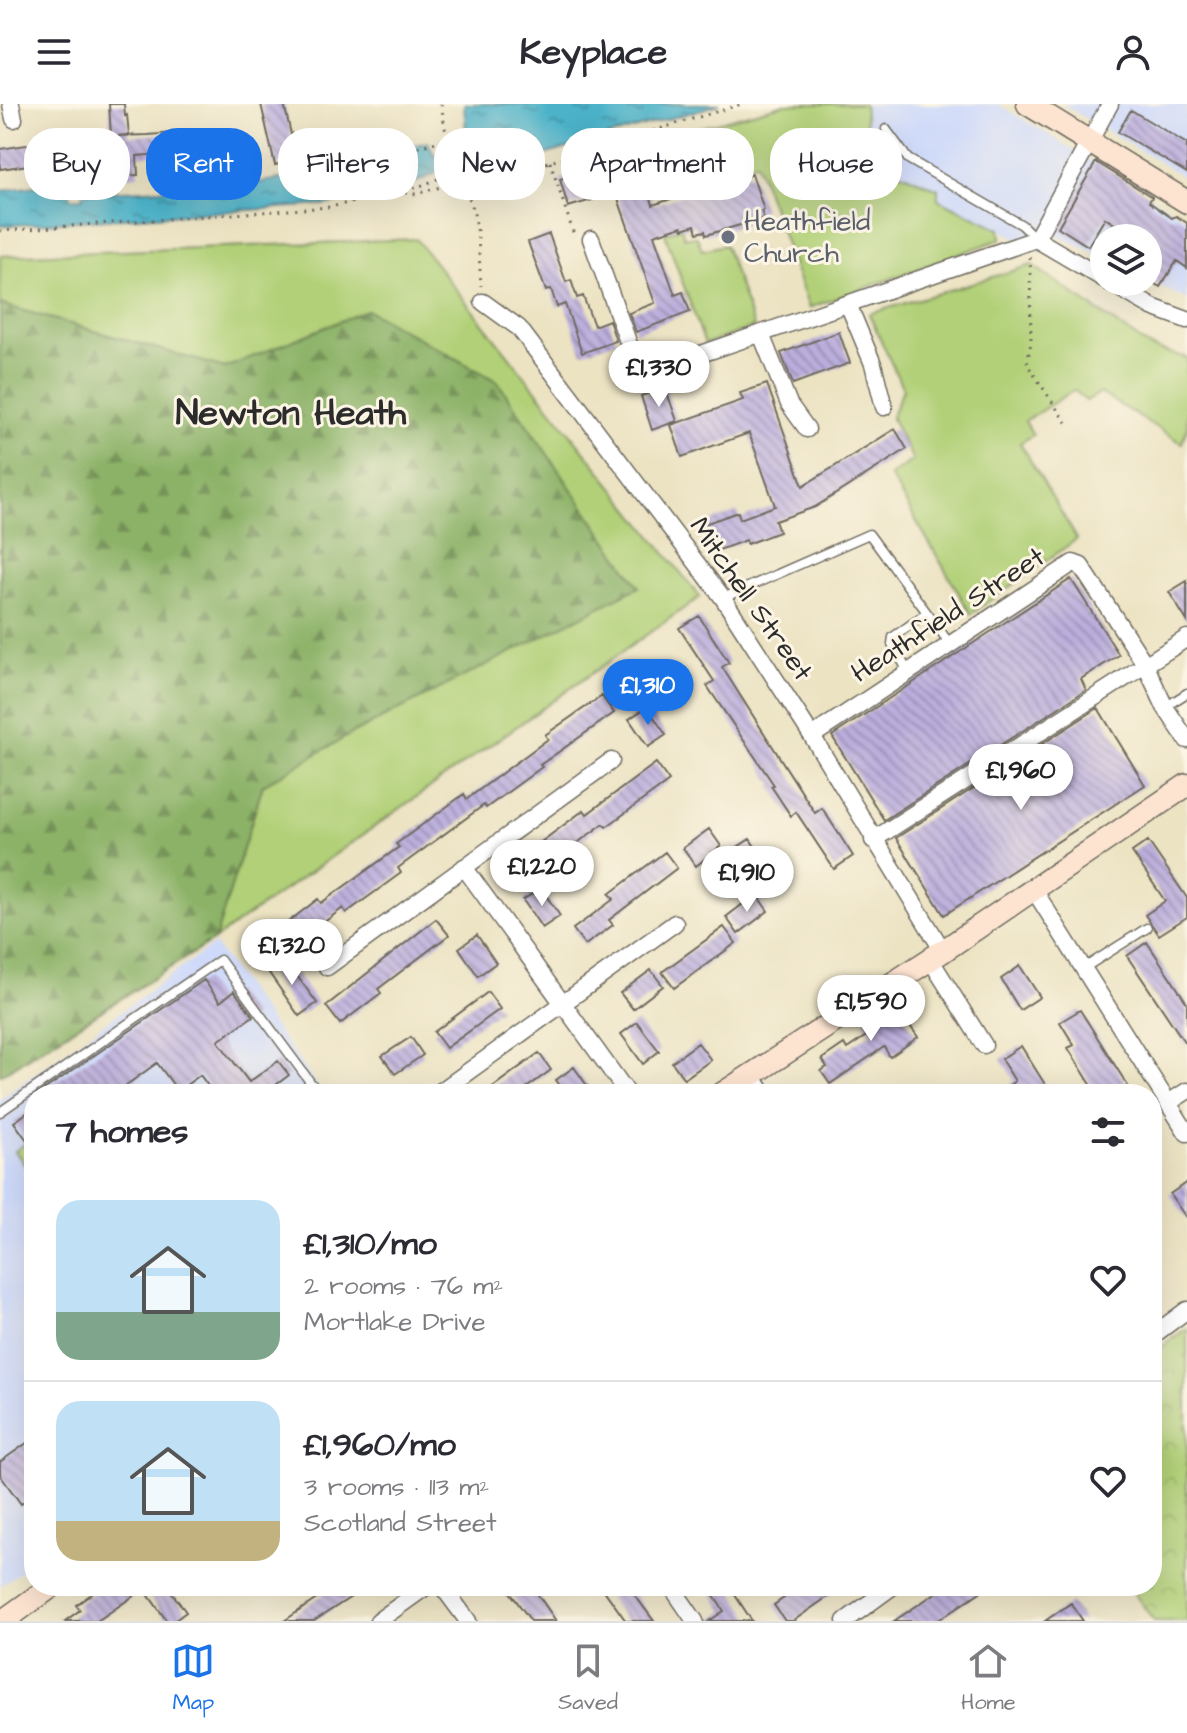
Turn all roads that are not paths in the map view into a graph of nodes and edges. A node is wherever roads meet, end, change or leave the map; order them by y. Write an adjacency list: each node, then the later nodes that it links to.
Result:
1 (1028, 104): 3 (street)
2 (1110, 104): 3 (street)
3 (1088, 141): 5 (street); 7 (street)
4 (902, 151): 7 (lane)
5 (1187, 202)
6 (591, 239): 13 (street)
7 (1029, 241): 8 (street); 11 (street)
8 (1090, 273)
9 (1133, 296): 12 (street)
10 (483, 302): 16 (street, Mitchell Street)
11 (848, 304): 13 (street); 14 (street)
12 (1187, 320)
13 (761, 334): 15 (street)
14 (884, 407)
15 (807, 429)
16 (723, 598): 17 (lane); 24 (street, Mitchell Street)
17 (927, 613): 19 (lane); 21 (lane)
18 (1187, 638): 20 (street)
19 (951, 645): 20 (street, Heathfield Street); 21 (street, Heathfield Street)
20 (1145, 664): 23 (street); 28 (street)
21 (909, 673): 24 (street, Heathfield Street)
22 (1187, 693): 23 (lane)
23 (1165, 707): 25 (street)
24 (812, 736): 28 (street, Mitchell Street)
25 (1187, 740)
26 (611, 761): 29 (street)
27 (1187, 785): 30 (street)
28 (873, 840): 33 (street, Mitchell Street)
29 (464, 867): 34 (street); 36 (street)
30 (1034, 890): 33 (street); 35 (street)
31 (675, 923): 36 (street)
32 (1147, 928): 35 (lane)
33 (937, 955): 37 (street, Mitchell Street); 38 (street)
34 (327, 967)
35 (1083, 969): 45 (street)
36 (562, 1004): 41 (street); 42 (street)
37 (984, 1045)
38 (751, 1074): 43 (street); 44 (street)
39 (41, 1084): 40 (lane)
40 (312, 1084)
41 (451, 1084)
42 (621, 1084)
43 (736, 1084)
44 (758, 1084)
45 (1156, 1084)
46 (1187, 1091): 49 (street)
47 (1162, 1094): 49 (street)
48 (24, 1095): 50 (lane)
49 (1168, 1103): 51 (street)
50 (0, 1112)
51 (1187, 1133)
52 (1187, 1310): 53 (street)
53 (1162, 1329)
54 (38, 1596): 59 (street)
55 (413, 1596): 60 (street)
56 (449, 1596): 61 (street)
57 (678, 1596): 62 (street)
58 (879, 1596): 63 (street)
59 (3, 1621)
60 (378, 1621)
61 (468, 1621)
62 (695, 1621)
63 (845, 1621)

